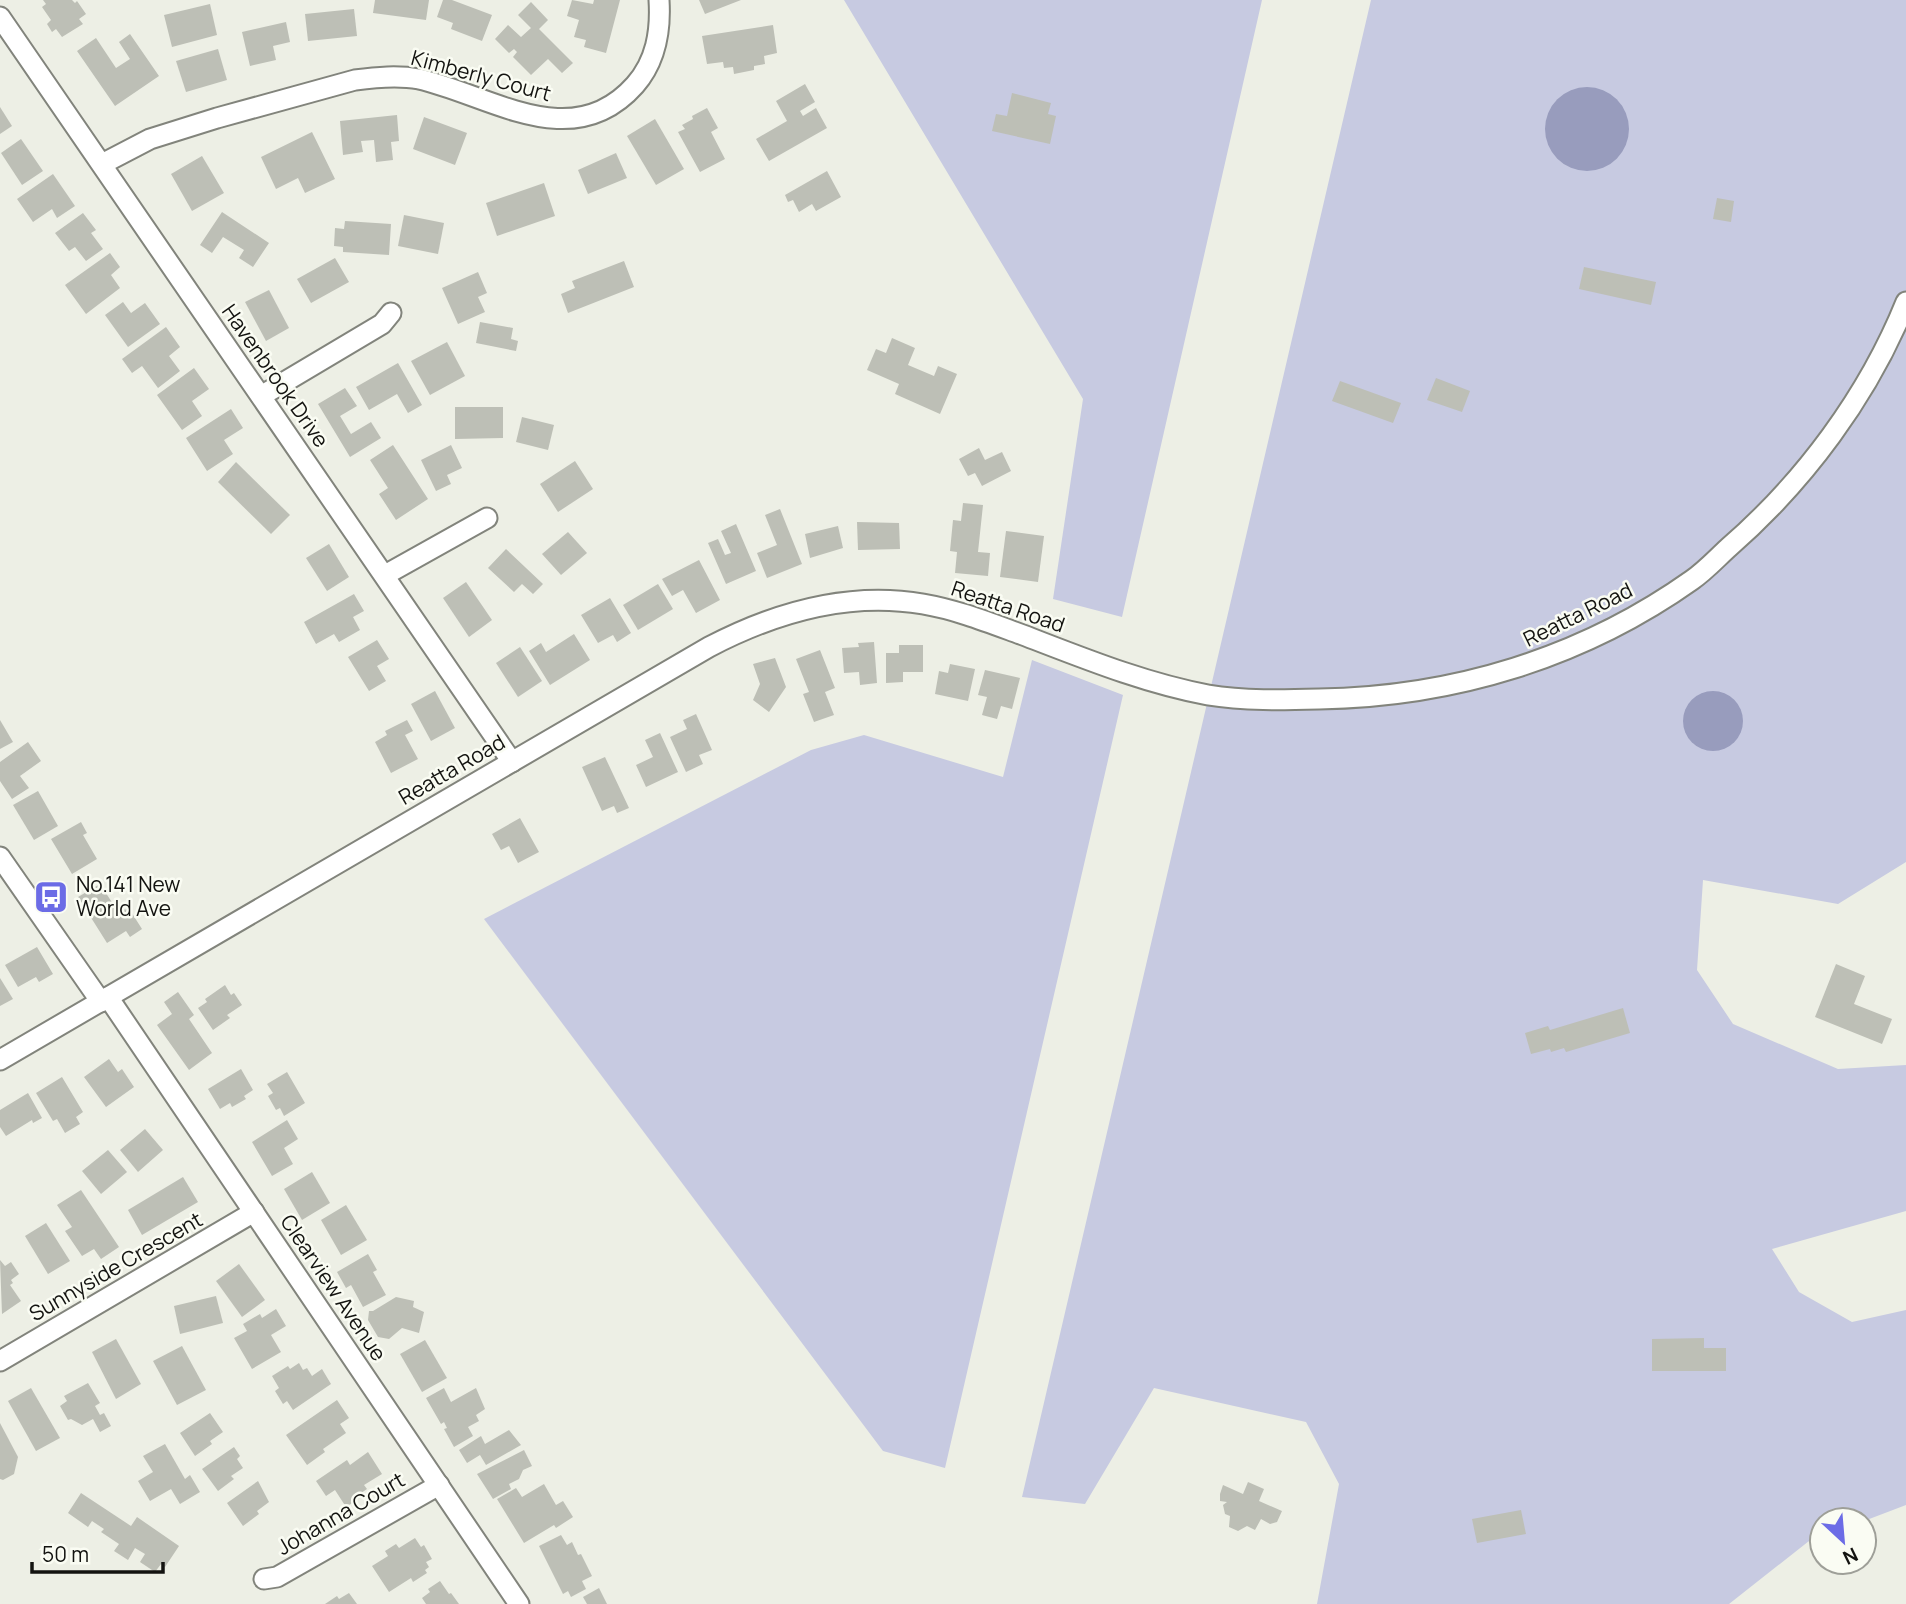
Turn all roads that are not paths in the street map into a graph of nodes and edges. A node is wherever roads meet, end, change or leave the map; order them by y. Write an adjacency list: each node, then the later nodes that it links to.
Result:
1 (659, 0): 3 (street, Kimberly Court)
2 (0, 17): 3 (street, Havenbrook Drive)
3 (102, 164): 6 (street, Havenbrook Drive)
4 (1906, 302): 9 (street, Reatta Road)
5 (391, 313): 6 (street)
6 (261, 396): 8 (street, Havenbrook Drive)
7 (487, 518): 8 (street)
8 (386, 575): 9 (street, Havenbrook Drive)
9 (512, 761): 11 (street, Reatta Road)
10 (0, 857): 11 (street, Clearview Avenue)
11 (104, 1000): 12 (street, Reatta Road); 13 (street, Clearview Avenue)
12 (0, 1060)
13 (254, 1212): 14 (street, Sunnyside Crescent); 15 (street, Clearview Avenue)
14 (0, 1361)
15 (439, 1485): 16 (street, Johanna Court); 17 (street, Clearview Avenue)
16 (264, 1579)
17 (519, 1604)

